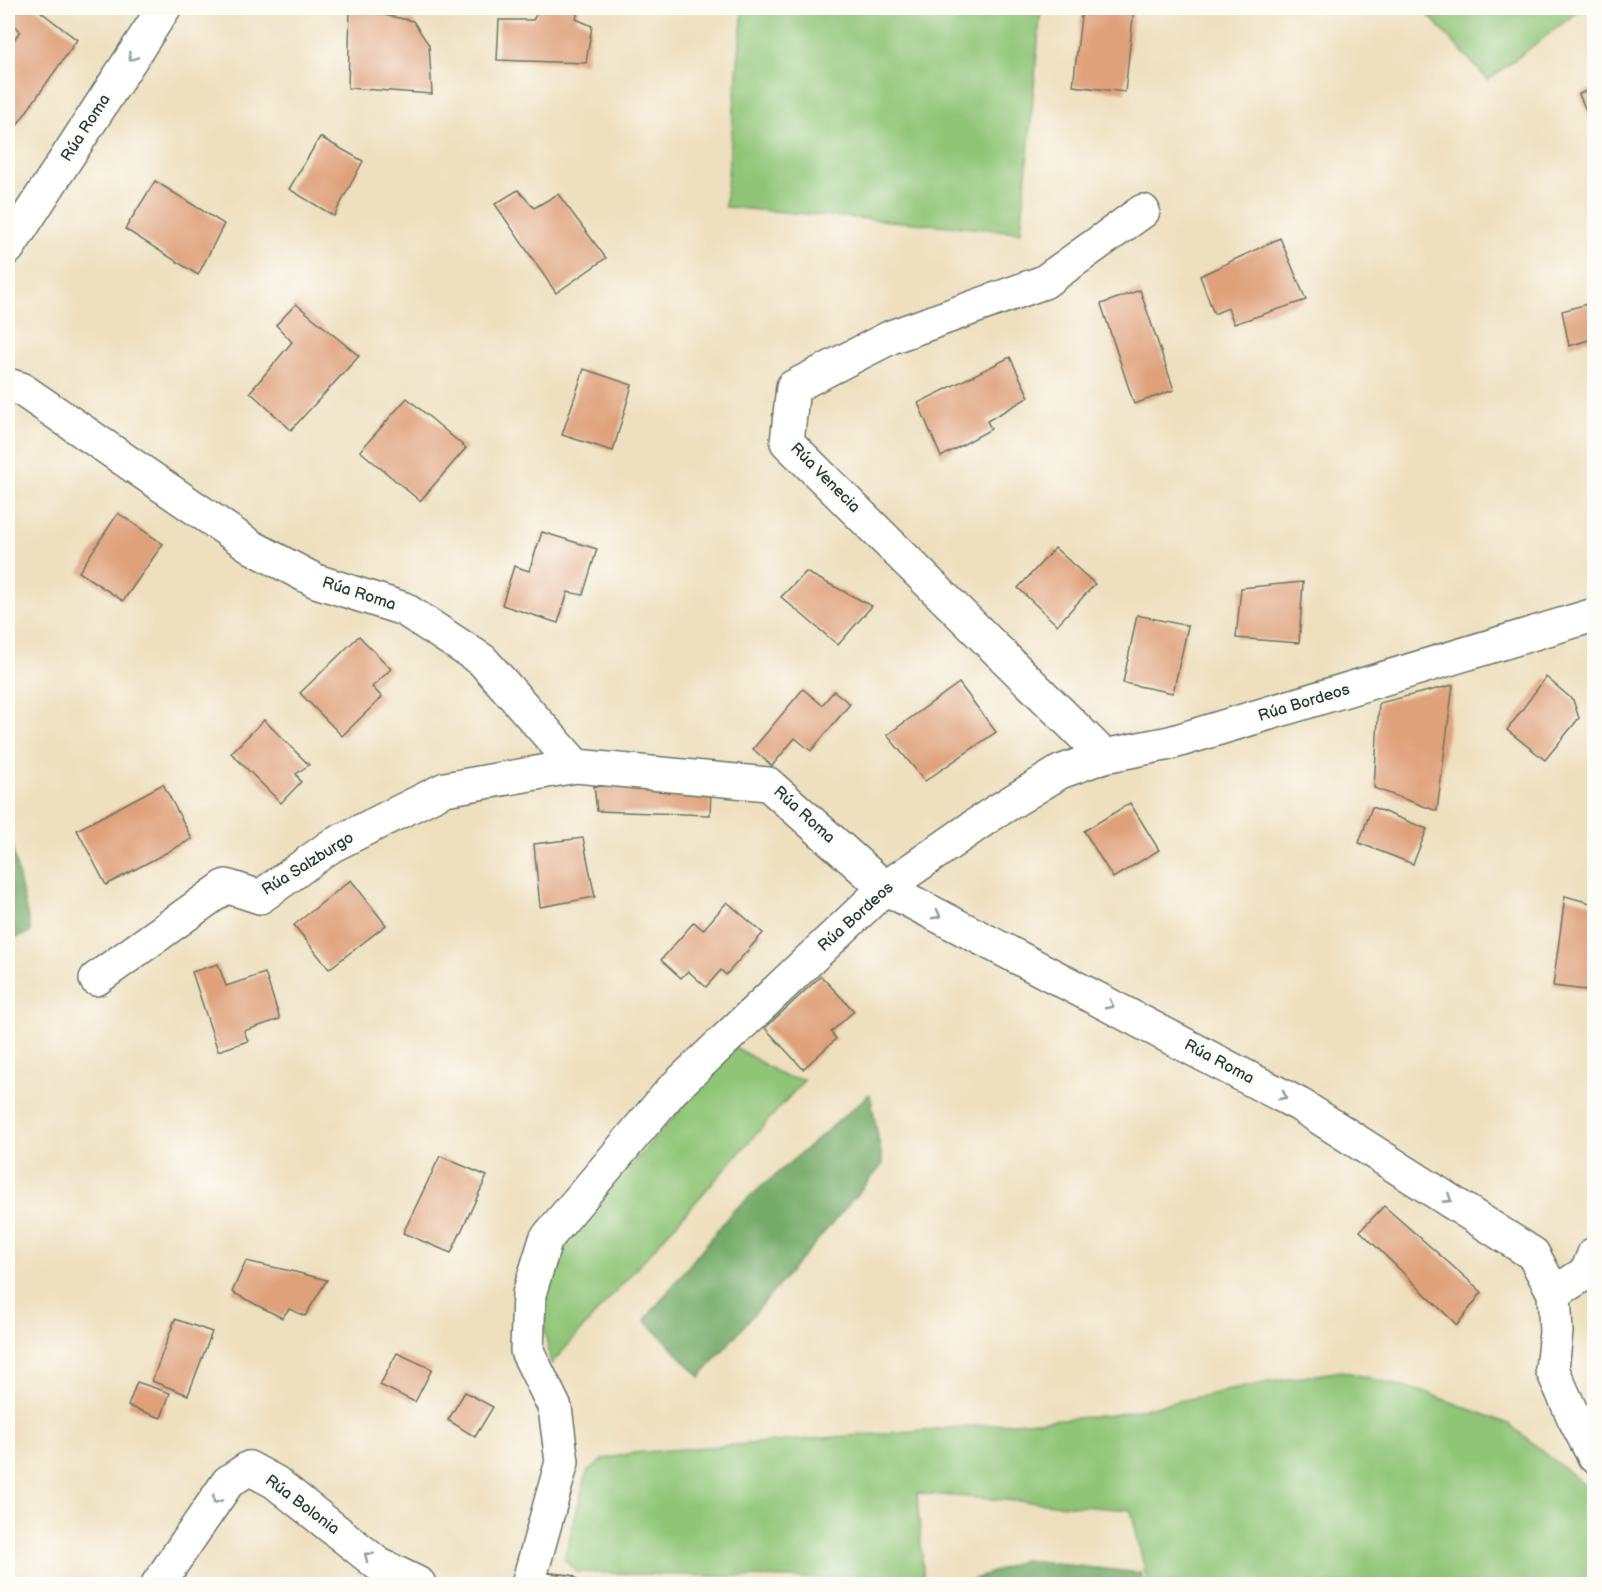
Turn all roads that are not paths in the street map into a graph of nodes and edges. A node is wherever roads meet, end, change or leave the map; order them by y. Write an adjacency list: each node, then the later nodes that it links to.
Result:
1 (164, 8): 3 (street, Rúa Roma, one-way to 3)
2 (1143, 211): 6 (street, Rúa Venecia)
3 (8, 248)
4 (8, 385): 7 (street, Rúa Roma)
5 (1594, 615): 6 (street, Rúa Bordeos)
6 (1104, 756): 8 (street, Rúa Bordeos)
7 (576, 766): 8 (street, Rúa Roma); 9 (street, Rúa Salzburgo)
8 (885, 888): 11 (street, Rúa Roma, one-way to 11); 13 (street, Rúa Bordeos)
9 (96, 980)
10 (1594, 1254): 11 (street)
11 (1554, 1293): 12 (street)
12 (1594, 1456)
13 (528, 1582): 16 (lane)
14 (158, 1584): 15 (street, Rúa Bolonia, one-way to 14)
15 (419, 1584)
16 (569, 1584)

